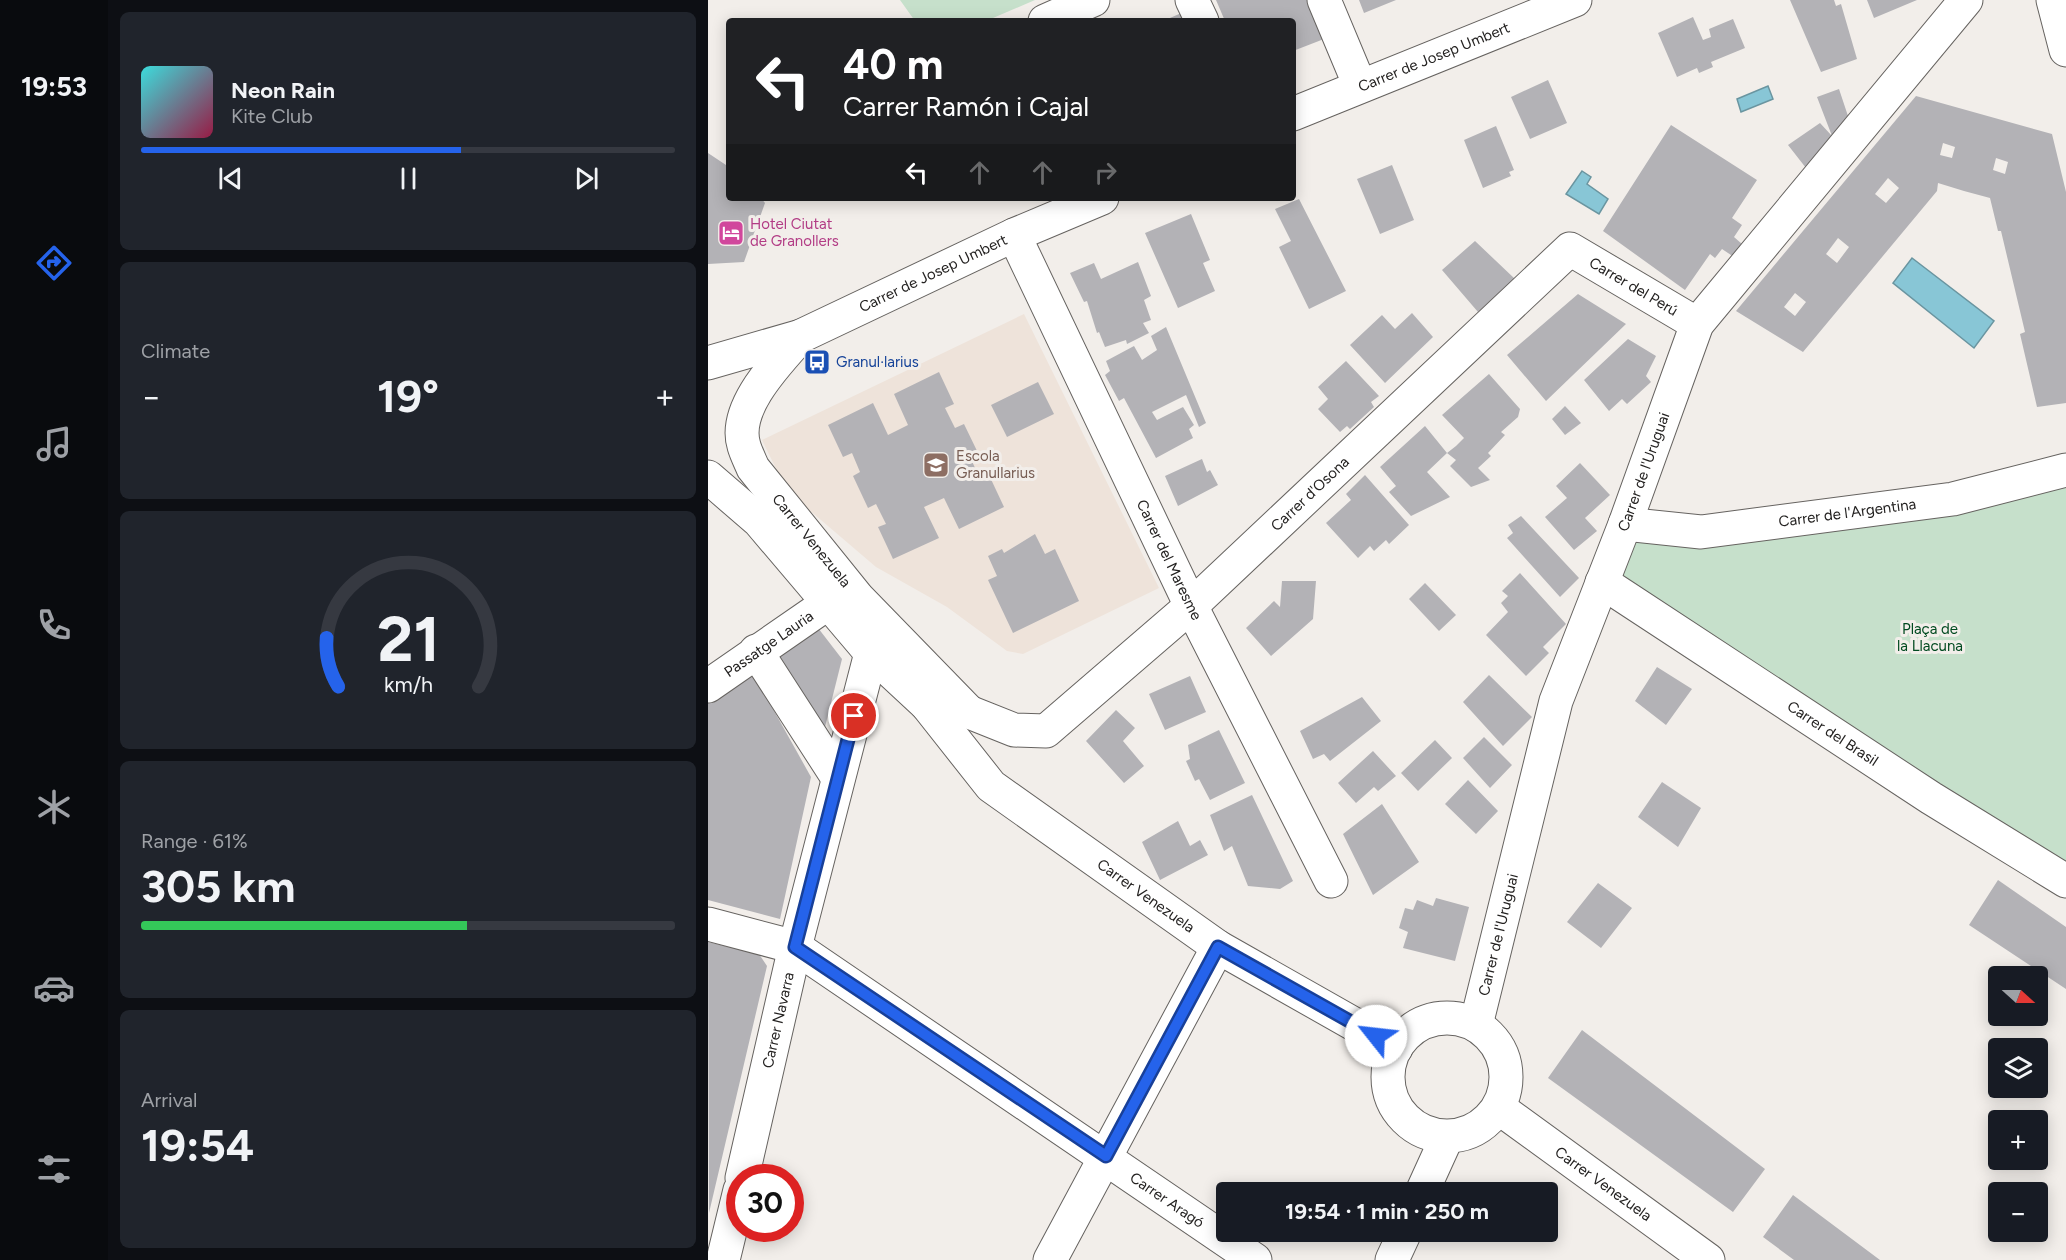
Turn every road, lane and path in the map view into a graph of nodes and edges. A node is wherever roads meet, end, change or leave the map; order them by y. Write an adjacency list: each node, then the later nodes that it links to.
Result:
1 (1093, 0): 7 (street)
2 (1192, 0): 8 (street)
3 (1324, 0): 10 (street)
4 (1575, 0): 10 (street, Carrer de Josep Umbert)
5 (1966, 0): 16 (street, Carrer de l'Uruguai)
6 (2053, 0): 9 (street)
7 (1052, 18)
8 (1201, 18)
9 (2066, 50)
10 (1360, 86): 11 (street, Carrer de Josep Umbert)
11 (1296, 113)
12 (1087, 201): 13 (street, Carrer de Josep Umbert)
13 (1061, 206): 14 (street, Carrer de Josep Umbert)
14 (1014, 235): 17 (street, Carrer de Josep Umbert); 25 (street, Carrer del Maresme)
15 (1570, 249): 16 (street, Carrer del Perú); 25 (street, Carrer d'Osona)
16 (1697, 324): 22 (street, Carrer de l'Uruguai)
17 (801, 336): 18 (street, Carrer de Josep Umbert); 19 (street, Carrer de Josep Umbert)
18 (708, 363)
19 (768, 374): 30 (street, Carrer Venezuela)
20 (2066, 470): 22 (street, Carrer de l'Argentina)
21 (708, 477): 24 (street, Carrer Venezuela)
22 (1625, 524): 23 (street, Carrer de l'Uruguai)
23 (1602, 582): 34 (street, Carrer del Brasil); 38 (street, Carrer de l'Uruguai)
24 (828, 603): 26 (street, Passatge Lauria); 27 (street, Carrer Venezuela)
25 (1191, 606): 31 (street, Carrer d'Osona); 33 (street, Carrer del Maresme)
26 (756, 651): 28 (street, Passatge Lauria); 32 (street)
27 (871, 653): 29 (street, Carrer Venezuela); 32 (street, Carrer Navarra)
28 (708, 686)
29 (927, 705): 30 (street, Carrer Venezuela); 37 (street, Carrer Venezuela)
30 (969, 712): 31 (street, Carrer Venezuela)
31 (1046, 731)
32 (838, 778): 36 (street, Carrer Navarra)
33 (1331, 880)
34 (2066, 881)
35 (708, 924): 36 (street, Carrer Aragó)
36 (795, 947): 42 (street, Carrer Aragó); 43 (street, Carrer Navarra)
37 (1218, 947): 39 (street, Carrer Venezuela); 42 (street)
38 (1476, 1025): 39 (street); 40 (street)
39 (1396, 1047): 41 (street)
40 (1499, 1107): 41 (street); 51 (street, Carrer Venezuela)
41 (1447, 1137): 44 (street)
42 (1106, 1156): 48 (street); 49 (street, Carrer Aragó)
43 (745, 1164)
44 (1427, 1182)
45 (727, 1242): 47 (street)
46 (1400, 1242): 50 (street)
47 (723, 1260)
48 (1050, 1260)
49 (1255, 1260)
50 (1392, 1260)
51 (1708, 1260)

